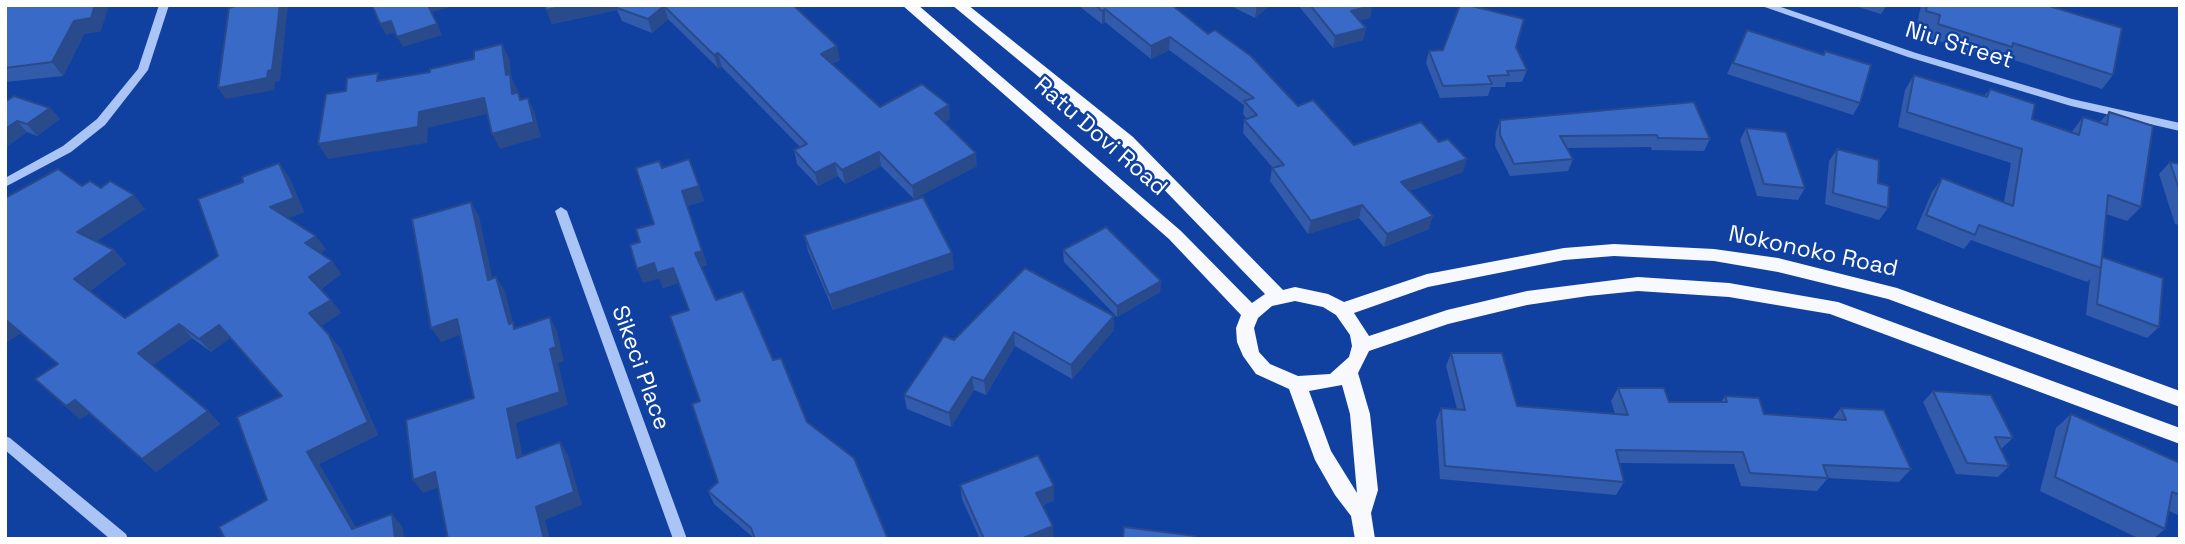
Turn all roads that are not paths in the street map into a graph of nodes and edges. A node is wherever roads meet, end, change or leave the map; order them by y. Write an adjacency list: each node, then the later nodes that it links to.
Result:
1 (164, 5): 6 (street)
2 (909, 5): 10 (main road, Ratu Dovi Road)
3 (958, 5): 8 (main road, Ratu Dovi Road)
4 (1764, 5): 5 (street, Niu Street)
5 (2180, 127)
6 (5, 183)
7 (561, 211): 19 (street, Sikeci Place)
8 (1278, 296): 9 (main road); 10 (main road)
9 (1342, 310): 11 (main road); 14 (main road, Nokonoko Road)
10 (1251, 314): 13 (main road)
11 (1361, 346): 12 (main road); 15 (main road)
12 (1348, 372): 13 (main road); 17 (main road)
13 (1297, 384): 17 (main road)
14 (2180, 398)
15 (2180, 436)
16 (5, 442): 18 (street)
17 (1360, 513): 20 (main road)
18 (121, 539)
19 (680, 539)
20 (1365, 539)

